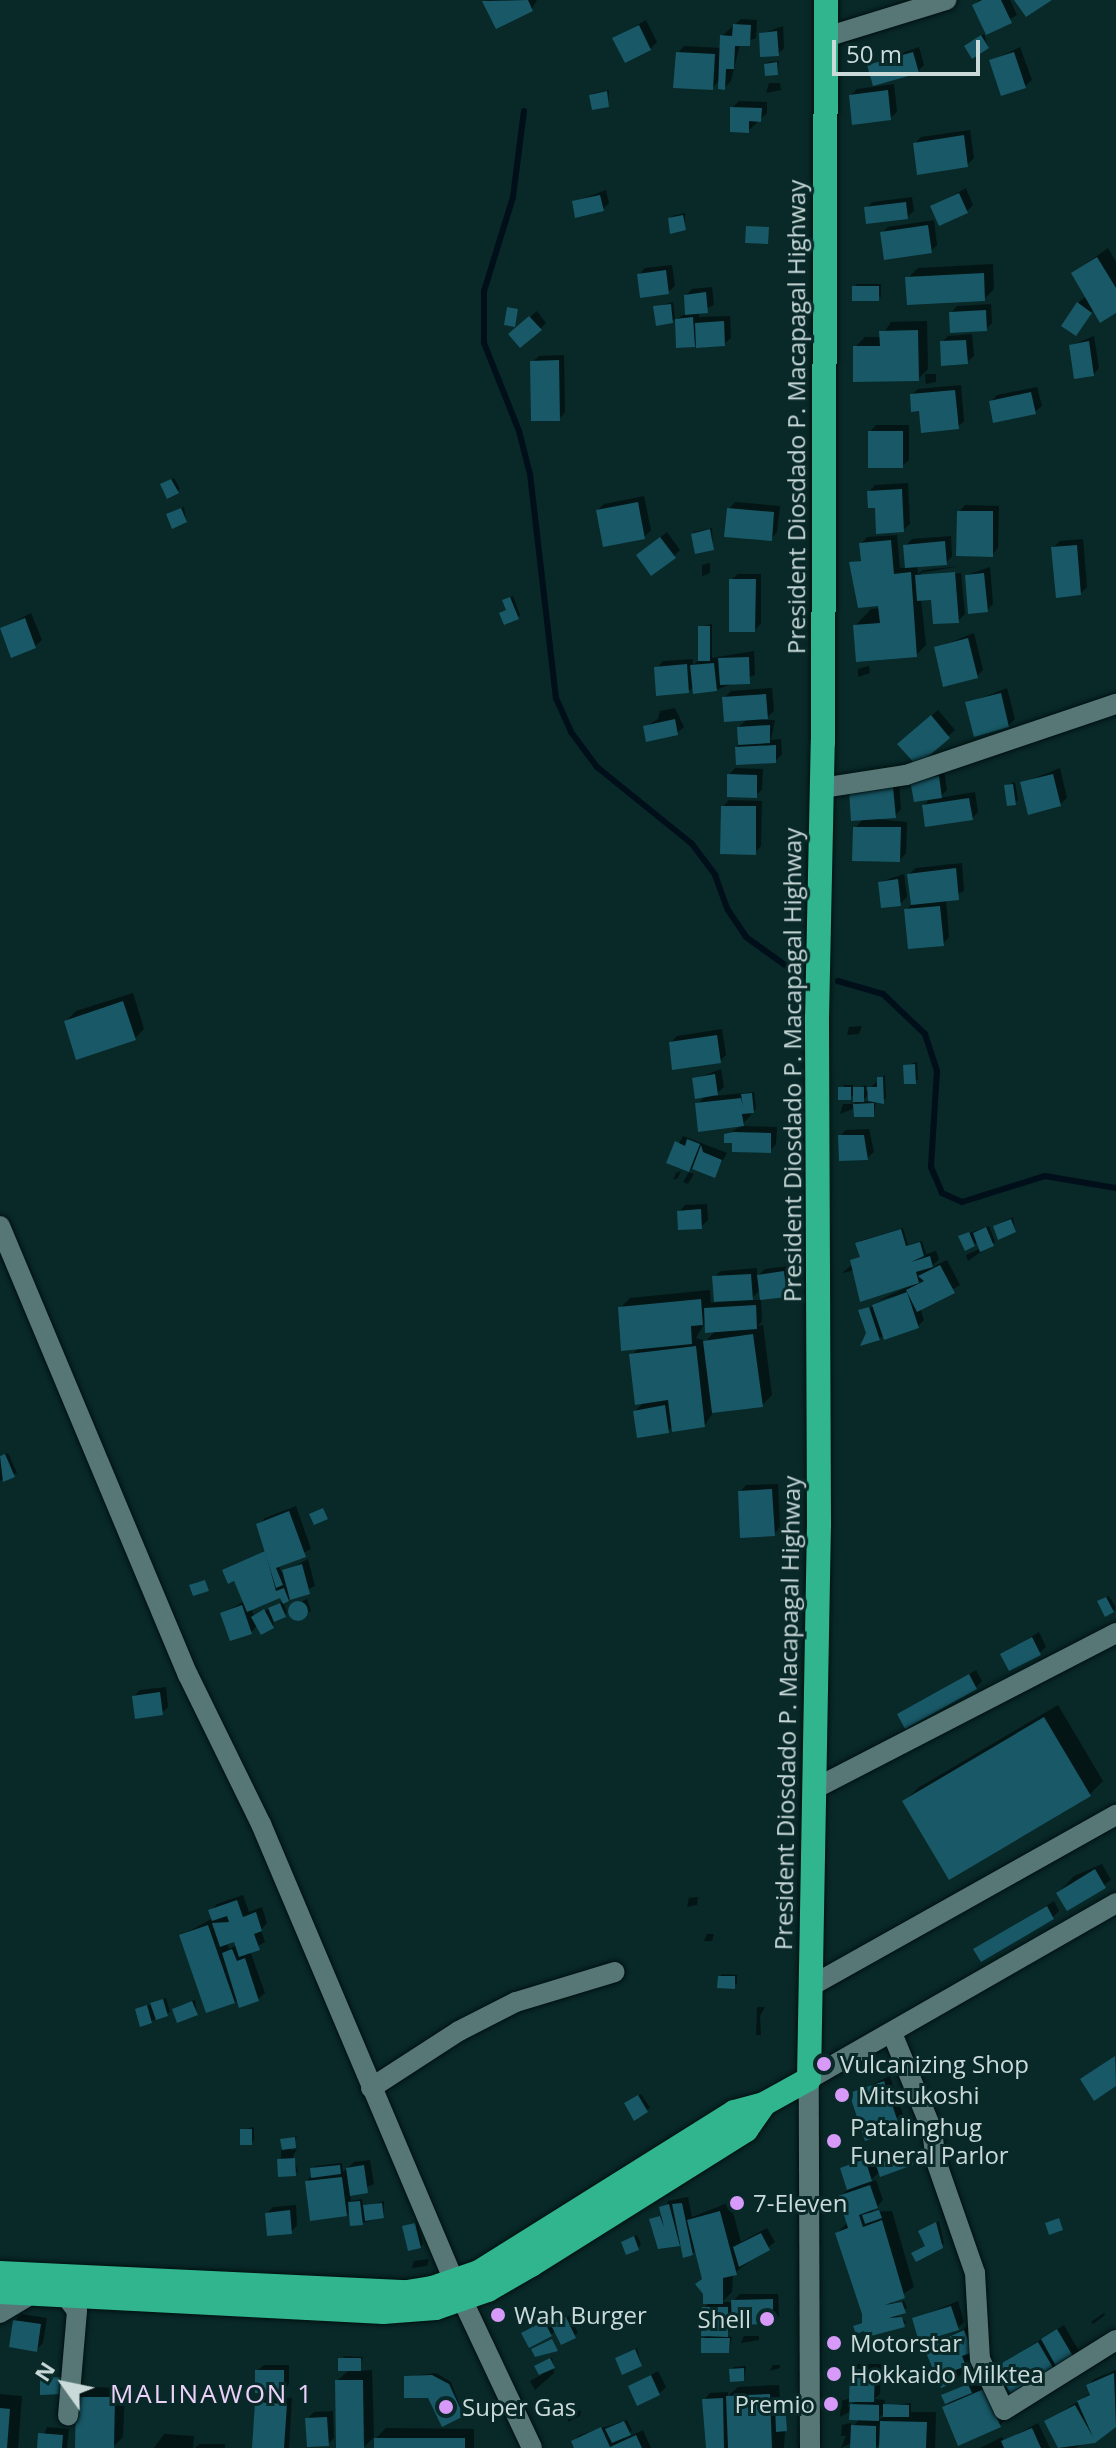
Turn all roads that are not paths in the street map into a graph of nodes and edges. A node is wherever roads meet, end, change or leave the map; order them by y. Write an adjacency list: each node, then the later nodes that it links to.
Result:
1 (826, 0): 3 (highway, President Diosdado P. Macapagal Highway)
2 (946, 0): 3 (street)
3 (826, 37): 5 (highway, President Diosdado P. Macapagal Highway)
4 (1116, 704): 5 (street)
5 (822, 788): 8 (highway, President Diosdado P. Macapagal Highway)
6 (0, 1226): 15 (street)
7 (1116, 1633): 8 (street)
8 (816, 1788): 12 (highway, President Diosdado P. Macapagal Highway)
9 (1116, 1815): 12 (street)
10 (1116, 1903): 13 (street)
11 (615, 1972): 15 (street)
12 (811, 1986): 14 (highway, President Diosdado P. Macapagal Highway)
13 (892, 2033): 14 (street); 23 (street)
14 (809, 2079): 19 (highway); 26 (street)
15 (371, 2088): 19 (street)
16 (0, 2273): 17 (highway)
17 (112, 2288): 19 (highway); 21 (highway)
18 (0, 2292): 20 (highway)
19 (458, 2292): 25 (street)
20 (33, 2293): 21 (highway); 22 (street)
21 (65, 2295): 24 (street)
22 (0, 2313)
23 (1116, 2340)
24 (68, 2416)
25 (532, 2448)
26 (810, 2448)

